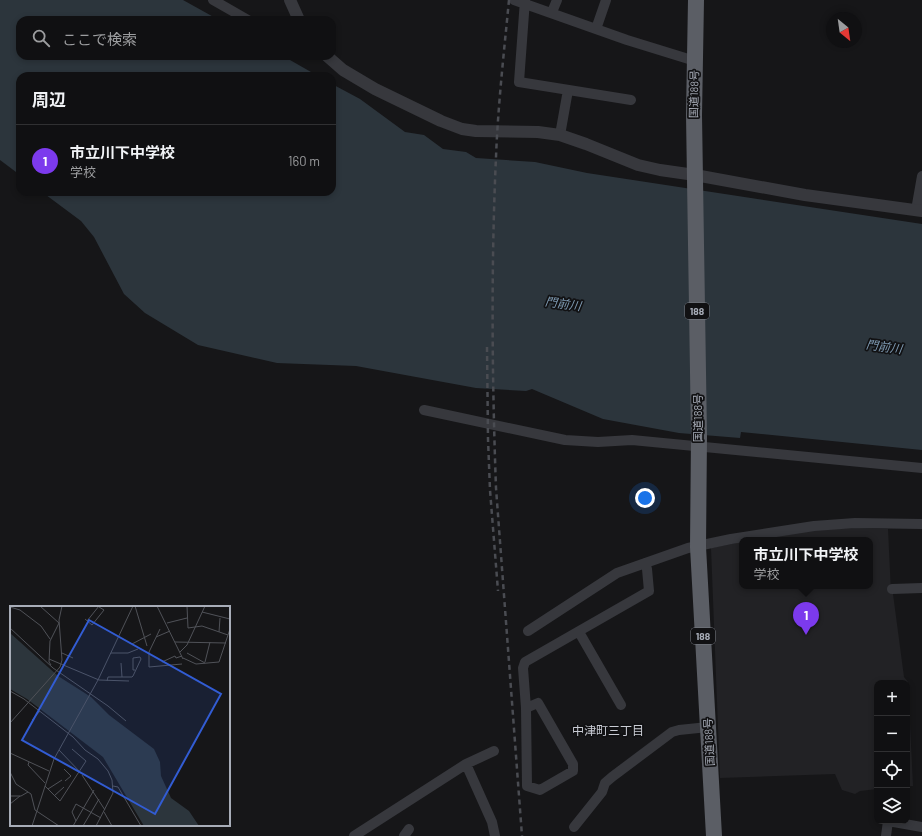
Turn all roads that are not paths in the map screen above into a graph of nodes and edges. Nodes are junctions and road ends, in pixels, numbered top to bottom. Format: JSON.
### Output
{"nodes":[{"id":1,"x":213,"y":0,"type":"edge"},
{"id":2,"x":290,"y":0,"type":"edge"},
{"id":3,"x":514,"y":0,"type":"edge"},
{"id":4,"x":557,"y":0,"type":"edge"},
{"id":5,"x":606,"y":0,"type":"edge"},
{"id":6,"x":696,"y":0,"type":"edge"},
{"id":7,"x":525,"y":2,"type":"edge"},
{"id":8,"x":552,"y":12,"type":"junction"},
{"id":9,"x":241,"y":16,"type":"edge"},
{"id":10,"x":297,"y":16,"type":"edge"},
{"id":11,"x":596,"y":29,"type":"junction"},
{"id":12,"x":332,"y":60,"type":"edge"},
{"id":13,"x":695,"y":61,"type":"junction"},
{"id":14,"x":568,"y":90,"type":"junction"},
{"id":15,"x":631,"y":100,"type":"dead end"},
{"id":16,"x":560,"y":135,"type":"junction"},
{"id":17,"x":922,"y":176,"type":"edge"},
{"id":18,"x":695,"y":180,"type":"junction"},
{"id":19,"x":919,"y":211,"type":"edge"},
{"id":20,"x":424,"y":410,"type":"dead end"},
{"id":21,"x":698,"y":442,"type":"junction"},
{"id":22,"x":922,"y":468,"type":"edge"},
{"id":23,"x":922,"y":524,"type":"edge"},
{"id":24,"x":744,"y":537,"type":"edge"},
{"id":25,"x":739,"y":538,"type":"edge"},
{"id":26,"x":698,"y":547,"type":"junction"},
{"id":27,"x":645,"y":563,"type":"junction"},
{"id":28,"x":922,"y":588,"type":"edge"},
{"id":29,"x":892,"y":589,"type":"dead end"},
{"id":30,"x":528,"y":631,"type":"dead end"},
{"id":31,"x":579,"y":632,"type":"junction"},
{"id":32,"x":621,"y":705,"type":"dead end"},
{"id":33,"x":526,"y":708,"type":"junction"},
{"id":34,"x":708,"y":726,"type":"junction"},
{"id":35,"x":494,"y":751,"type":"dead end"},
{"id":36,"x":466,"y":764,"type":"junction"},
{"id":37,"x":574,"y":827,"type":"dead end"},
{"id":38,"x":922,"y":827,"type":"edge"},
{"id":39,"x":354,"y":836,"type":"edge"},
{"id":40,"x":495,"y":836,"type":"edge"},
{"id":41,"x":714,"y":836,"type":"edge"},
{"id":42,"x":886,"y":836,"type":"edge"}],
"edges":[{"from":1,"to":9,"type":"street"},
{"from":2,"to":10,"type":"street"},
{"from":3,"to":7,"type":"street"},
{"from":4,"to":8,"type":"street"},
{"from":5,"to":11,"type":"street"},
{"from":6,"to":13,"type":"highway","name":"国道188号","number":"188"},
{"from":7,"to":8,"type":"street"},
{"from":7,"to":14,"type":"street"},
{"from":8,"to":11,"type":"street"},
{"from":11,"to":13,"type":"street"},
{"from":12,"to":16,"type":"street"},
{"from":13,"to":18,"type":"highway","name":"国道188号","number":"188"},
{"from":14,"to":15,"type":"street"},
{"from":14,"to":16,"type":"street"},
{"from":16,"to":18,"type":"street"},
{"from":17,"to":19,"type":"street"},
{"from":18,"to":19,"type":"street"},
{"from":18,"to":21,"type":"highway","name":"国道188号","number":"188"},
{"from":20,"to":21,"type":"street"},
{"from":21,"to":22,"type":"street"},
{"from":21,"to":26,"type":"highway","name":"国道188号","number":"188"},
{"from":23,"to":24,"type":"street"},
{"from":25,"to":26,"type":"street"},
{"from":26,"to":27,"type":"street"},
{"from":26,"to":34,"type":"highway","name":"国道188号","number":"188"},
{"from":27,"to":30,"type":"street"},
{"from":27,"to":31,"type":"street"},
{"from":28,"to":29,"type":"street"},
{"from":31,"to":32,"type":"street"},
{"from":31,"to":33,"type":"street"},
{"from":33,"to":33,"type":"street"},
{"from":34,"to":37,"type":"street"},
{"from":34,"to":41,"type":"highway","name":"国道188号","number":"188"},
{"from":35,"to":36,"type":"street"},
{"from":36,"to":39,"type":"street"},
{"from":36,"to":40,"type":"street"},
{"from":38,"to":42,"type":"street"}]}
